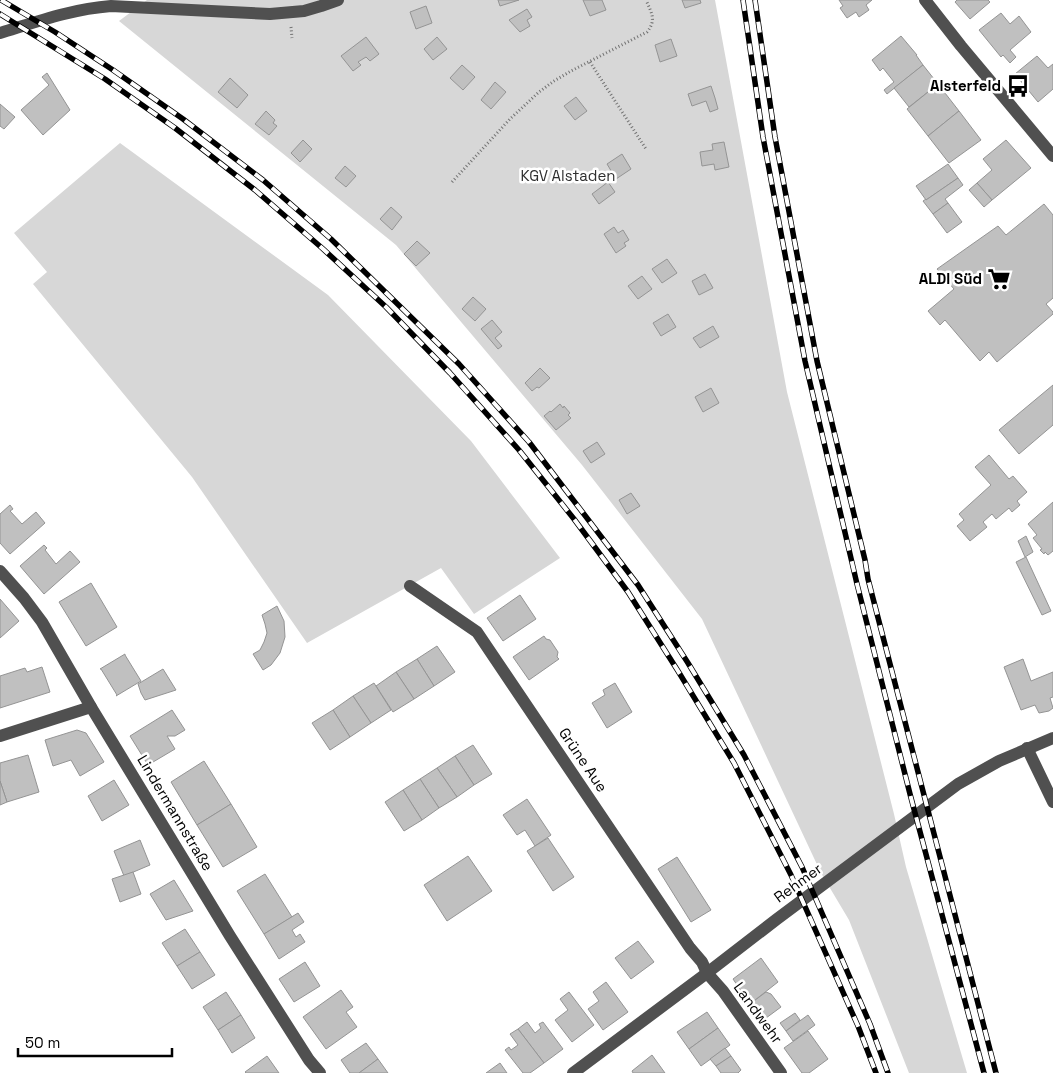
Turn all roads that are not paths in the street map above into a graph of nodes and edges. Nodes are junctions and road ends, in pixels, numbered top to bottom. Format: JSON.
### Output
{"nodes":[{"id":1,"x":338,"y":0,"type":"edge"},
{"id":2,"x":925,"y":0,"type":"edge"},
{"id":3,"x":0,"y":34,"type":"edge"},
{"id":4,"x":1053,"y":156,"type":"edge"},
{"id":5,"x":0,"y":571,"type":"edge"},
{"id":6,"x":410,"y":586,"type":"dead end"},
{"id":7,"x":92,"y":707,"type":"junction"},
{"id":8,"x":0,"y":736,"type":"edge"},
{"id":9,"x":1053,"y":738,"type":"edge"},
{"id":10,"x":1027,"y":748,"type":"junction"},
{"id":11,"x":1053,"y":802,"type":"edge"},
{"id":12,"x":708,"y":973,"type":"junction"},
{"id":13,"x":320,"y":1073,"type":"edge"},
{"id":14,"x":573,"y":1073,"type":"edge"},
{"id":15,"x":781,"y":1073,"type":"edge"}],
"edges":[{"from":1,"to":3,"type":"street"},
{"from":2,"to":4,"type":"street"},
{"from":5,"to":7,"type":"street","name":"Lindermannstraße"},
{"from":6,"to":12,"type":"street","name":"Grüne Aue"},
{"from":7,"to":8,"type":"street"},
{"from":7,"to":13,"type":"street","name":"Lindermannstraße"},
{"from":9,"to":10,"type":"street","name":"Rehmer"},
{"from":10,"to":11,"type":"street"},
{"from":10,"to":12,"type":"street","name":"Rehmer"},
{"from":12,"to":14,"type":"street","name":"Rehmer"},
{"from":12,"to":15,"type":"street","name":"Landwehr"}]}
